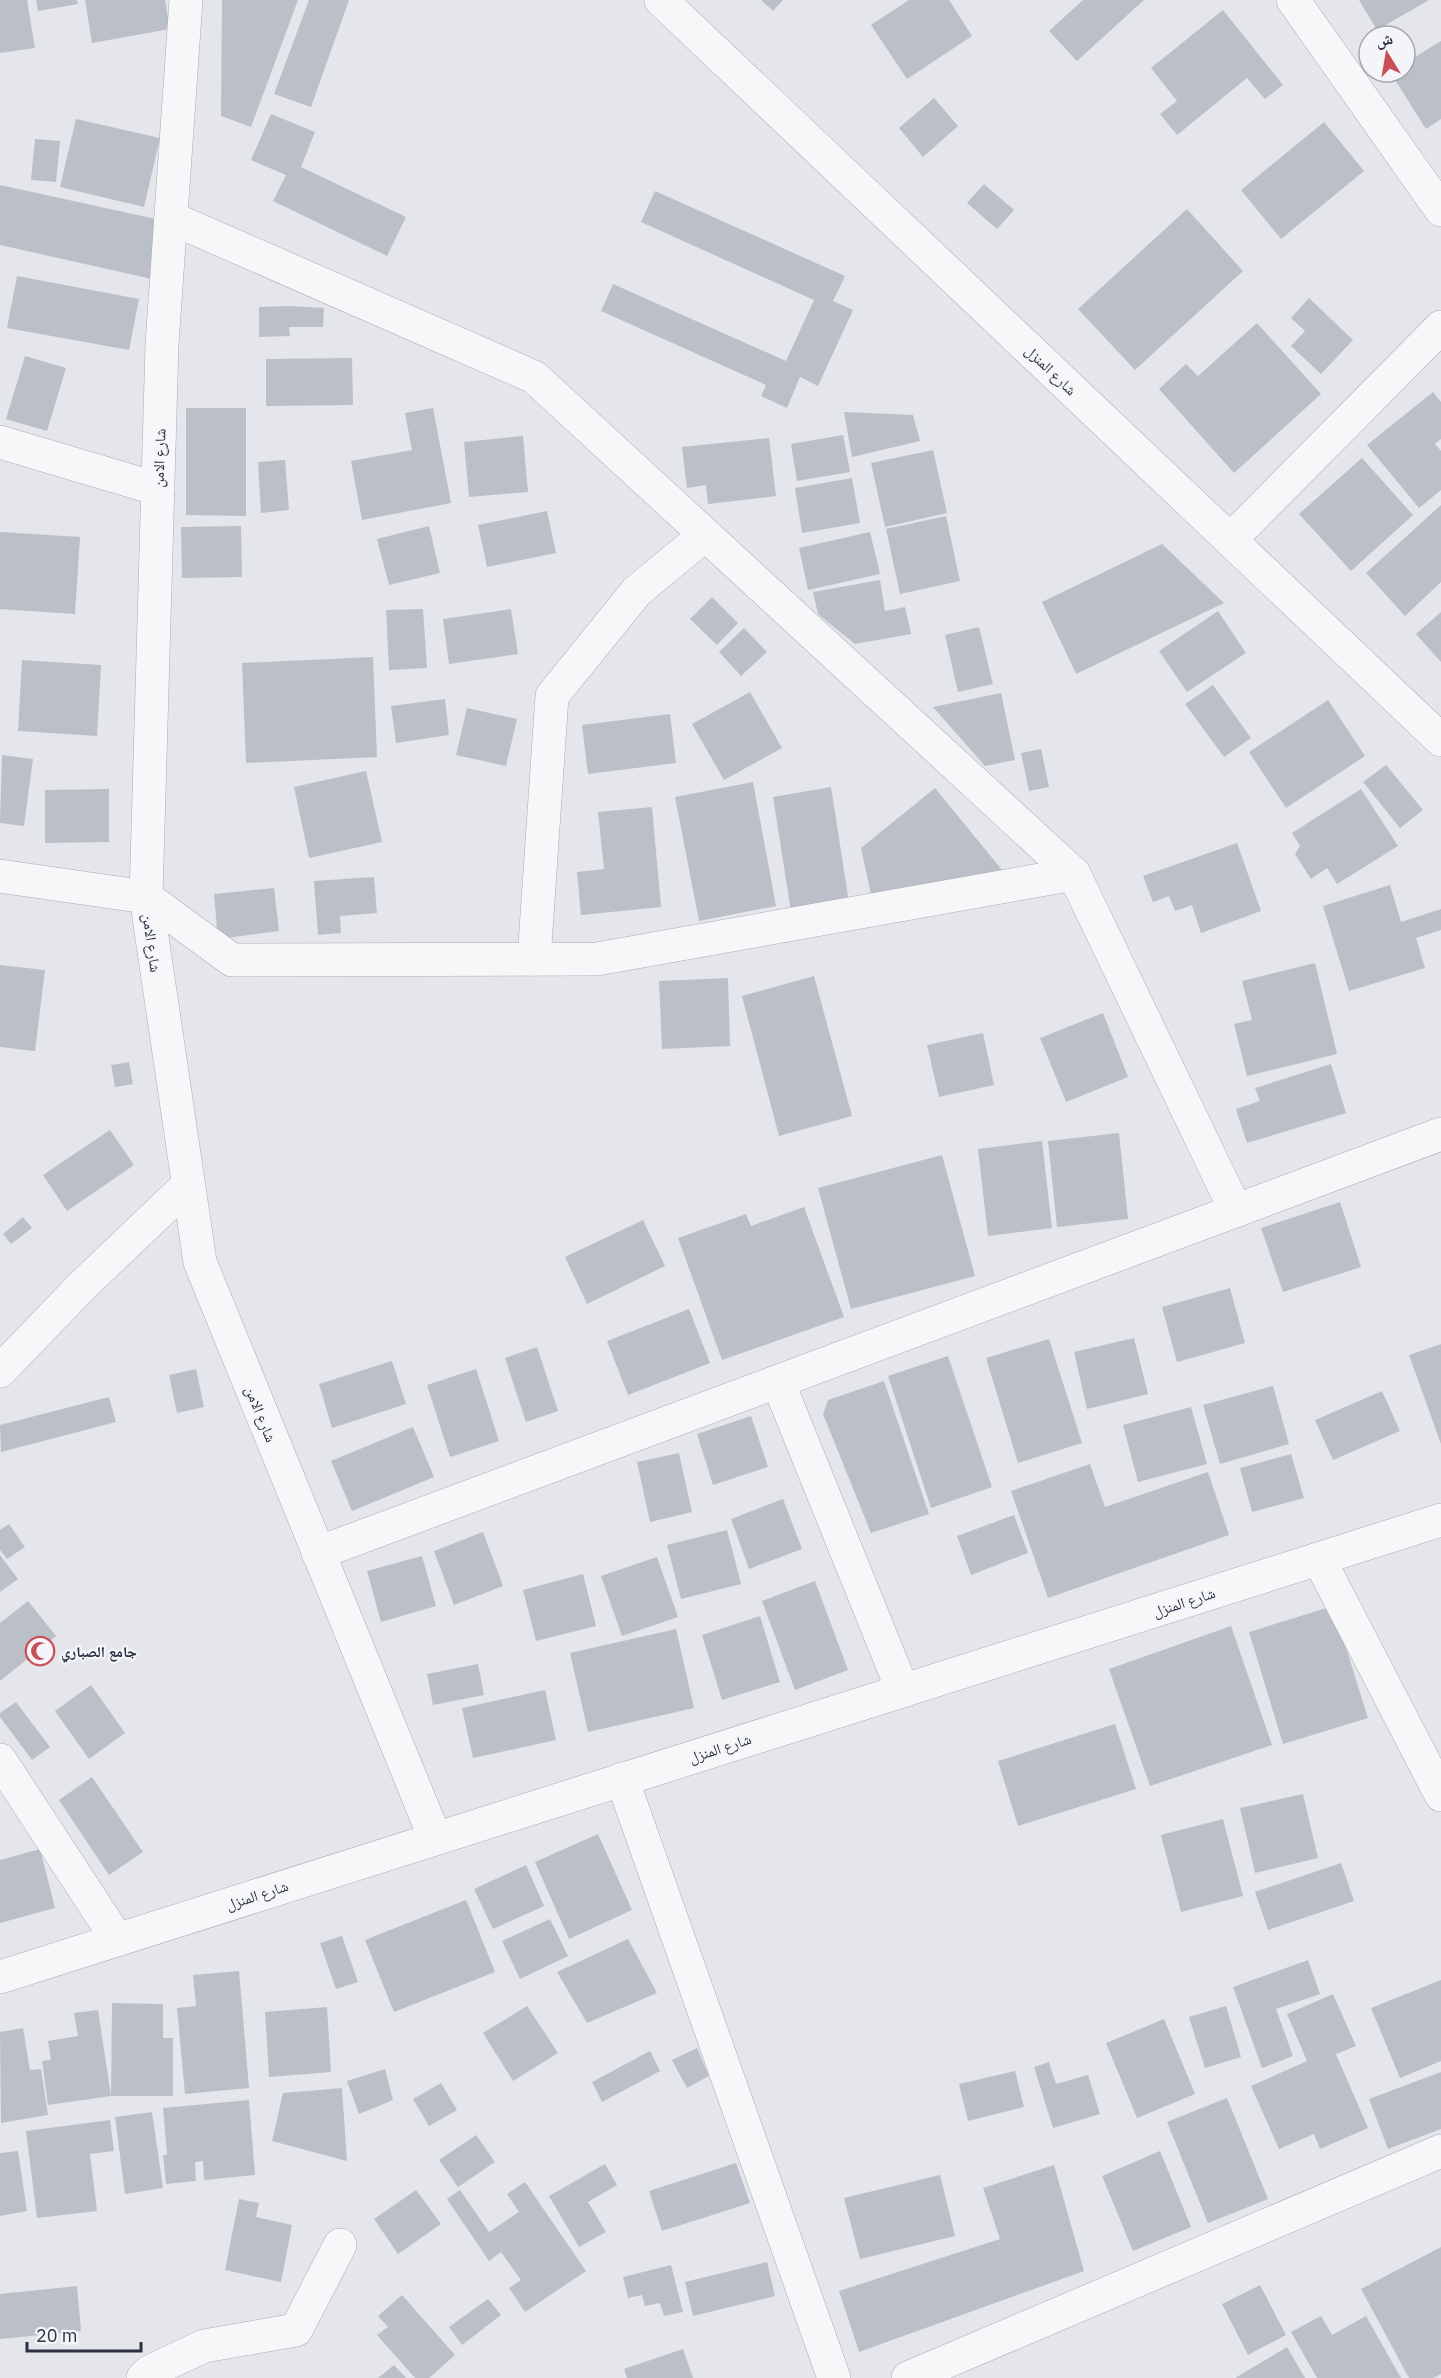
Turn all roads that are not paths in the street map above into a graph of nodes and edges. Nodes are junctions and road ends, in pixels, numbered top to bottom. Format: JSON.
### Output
{"nodes":[{"id":1,"x":186,"y":0,"type":"edge"},
{"id":2,"x":661,"y":0,"type":"edge"},
{"id":3,"x":1293,"y":0,"type":"edge"},
{"id":4,"x":1441,"y":210,"type":"edge"},
{"id":5,"x":171,"y":218,"type":"junction"},
{"id":6,"x":1441,"y":327,"type":"edge"},
{"id":7,"x":0,"y":442,"type":"edge"},
{"id":8,"x":158,"y":489,"type":"junction"},
{"id":9,"x":705,"y":535,"type":"junction"},
{"id":10,"x":1230,"y":540,"type":"junction"},
{"id":11,"x":1441,"y":740,"type":"edge"},
{"id":12,"x":1074,"y":874,"type":"junction"},
{"id":13,"x":0,"y":876,"type":"edge"},
{"id":14,"x":146,"y":897,"type":"junction"},
{"id":15,"x":534,"y":959,"type":"junction"},
{"id":16,"x":1441,"y":1134,"type":"edge"},
{"id":17,"x":188,"y":1185,"type":"junction"},
{"id":18,"x":1236,"y":1211,"type":"junction"},
{"id":19,"x":0,"y":1371,"type":"edge"},
{"id":20,"x":778,"y":1382,"type":"junction"},
{"id":21,"x":1441,"y":1520,"type":"edge"},
{"id":22,"x":318,"y":1553,"type":"junction"},
{"id":23,"x":1319,"y":1559,"type":"junction"},
{"id":24,"x":903,"y":1691,"type":"junction"},
{"id":25,"x":0,"y":1760,"type":"edge"},
{"id":26,"x":622,"y":1779,"type":"junction"},
{"id":27,"x":1441,"y":1795,"type":"edge"},
{"id":28,"x":435,"y":1838,"type":"junction"},
{"id":29,"x":117,"y":1940,"type":"junction"},
{"id":30,"x":0,"y":1977,"type":"edge"},
{"id":31,"x":1441,"y":2151,"type":"edge"},
{"id":32,"x":340,"y":2245,"type":"dead end"},
{"id":33,"x":143,"y":2378,"type":"edge"},
{"id":34,"x":834,"y":2378,"type":"edge"},
{"id":35,"x":908,"y":2378,"type":"edge"}],
"edges":[{"from":1,"to":5,"type":"street","name":"شارع الامن"},
{"from":2,"to":10,"type":"street","name":"شارع المنزل"},
{"from":3,"to":4,"type":"street"},
{"from":5,"to":8,"type":"street","name":"شارع الامن"},
{"from":5,"to":9,"type":"street"},
{"from":6,"to":10,"type":"street"},
{"from":7,"to":8,"type":"street"},
{"from":8,"to":14,"type":"street","name":"شارع الامن"},
{"from":9,"to":12,"type":"street"},
{"from":9,"to":15,"type":"street"},
{"from":10,"to":11,"type":"street","name":"شارع المنزل"},
{"from":12,"to":15,"type":"street"},
{"from":12,"to":18,"type":"street"},
{"from":13,"to":14,"type":"street"},
{"from":14,"to":15,"type":"street"},
{"from":14,"to":17,"type":"street","name":"شارع الامن"},
{"from":16,"to":18,"type":"street"},
{"from":17,"to":19,"type":"street"},
{"from":17,"to":22,"type":"street","name":"شارع الامن"},
{"from":18,"to":20,"type":"street"},
{"from":20,"to":22,"type":"street"},
{"from":20,"to":24,"type":"street"},
{"from":21,"to":23,"type":"street","name":"شارع المنزل"},
{"from":22,"to":28,"type":"street","name":"شارع الامن"},
{"from":23,"to":24,"type":"street","name":"شارع المنزل"},
{"from":23,"to":27,"type":"street"},
{"from":24,"to":26,"type":"street","name":"شارع المنزل"},
{"from":25,"to":29,"type":"street"},
{"from":26,"to":28,"type":"street","name":"شارع المنزل"},
{"from":26,"to":34,"type":"street"},
{"from":28,"to":29,"type":"street","name":"شارع المنزل"},
{"from":29,"to":30,"type":"street","name":"شارع المنزل"},
{"from":31,"to":35,"type":"street"},
{"from":32,"to":33,"type":"street"}]}
